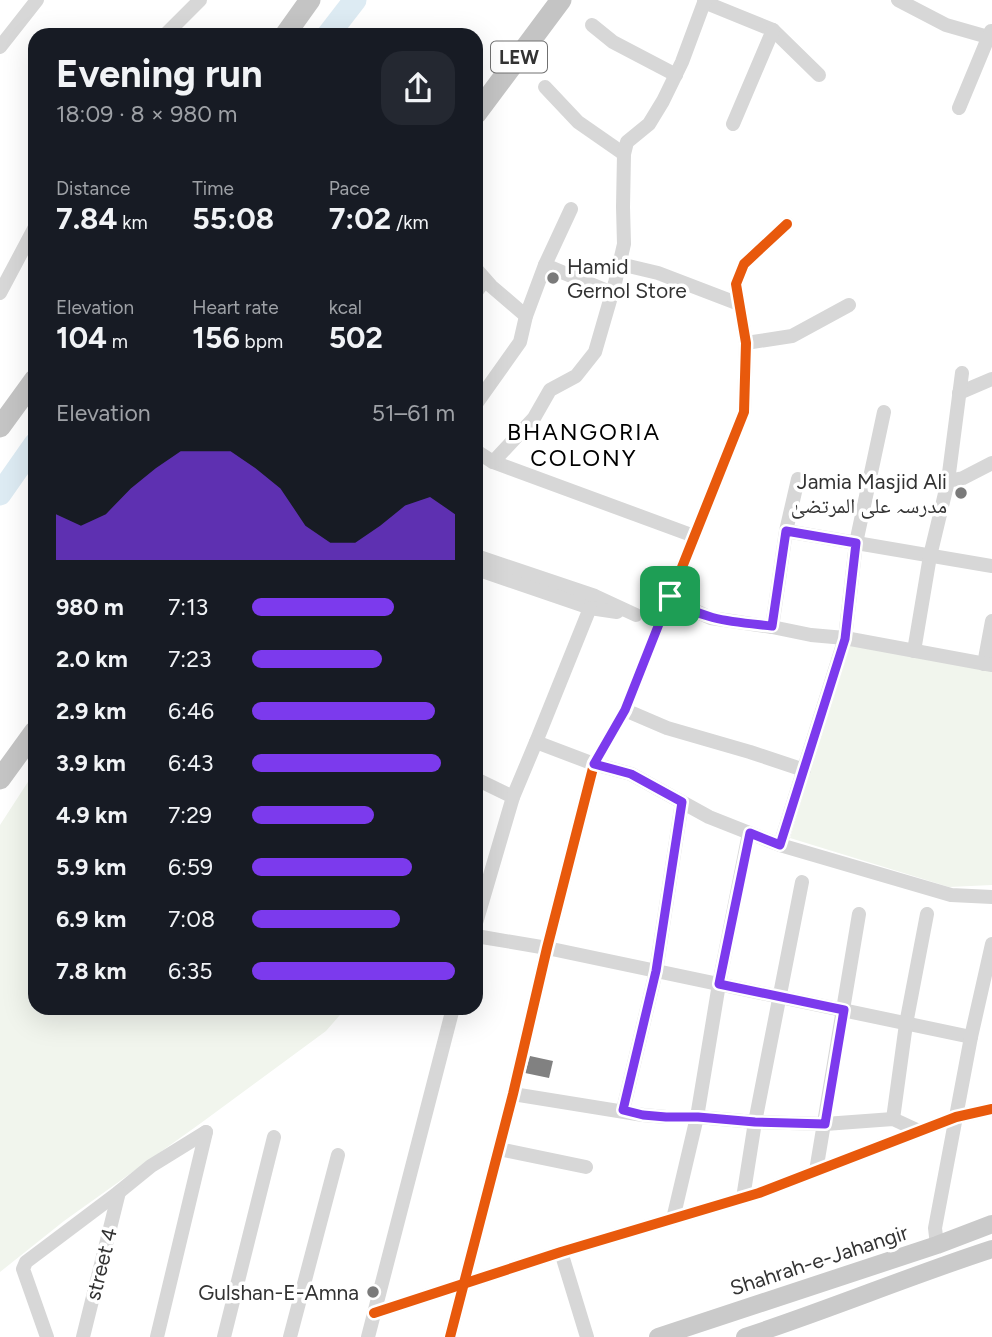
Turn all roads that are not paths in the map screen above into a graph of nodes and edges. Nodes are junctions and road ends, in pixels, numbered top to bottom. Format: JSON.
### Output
{"nodes":[{"id":1,"x":37,"y":0,"type":"edge"},
{"id":2,"x":200,"y":0,"type":"edge"},
{"id":3,"x":310,"y":0,"type":"edge"},
{"id":4,"x":561,"y":0,"type":"edge"},
{"id":5,"x":898,"y":0,"type":"edge"},
{"id":6,"x":704,"y":1,"type":"edge"},
{"id":7,"x":592,"y":25,"type":"dead end"},
{"id":8,"x":172,"y":28,"type":"edge"},
{"id":9,"x":290,"y":28,"type":"edge"},
{"id":10,"x":773,"y":30,"type":"junction"},
{"id":11,"x":990,"y":33,"type":"edge"},
{"id":12,"x":0,"y":47,"type":"edge"},
{"id":13,"x":676,"y":75,"type":"junction"},
{"id":14,"x":819,"y":75,"type":"dead end"},
{"id":15,"x":545,"y":87,"type":"dead end"},
{"id":16,"x":483,"y":105,"type":"edge"},
{"id":17,"x":959,"y":108,"type":"dead end"},
{"id":18,"x":733,"y":124,"type":"dead end"},
{"id":19,"x":624,"y":154,"type":"junction"},
{"id":20,"x":571,"y":209,"type":"dead end"},
{"id":21,"x":787,"y":224,"type":"dead end"},
{"id":22,"x":28,"y":240,"type":"edge"},
{"id":23,"x":620,"y":264,"type":"junction"},
{"id":24,"x":545,"y":265,"type":"junction"},
{"id":25,"x":483,"y":282,"type":"edge"},
{"id":26,"x":0,"y":293,"type":"edge"},
{"id":27,"x":612,"y":293,"type":"junction"},
{"id":28,"x":739,"y":304,"type":"junction"},
{"id":29,"x":849,"y":305,"type":"dead end"},
{"id":30,"x":526,"y":316,"type":"junction"},
{"id":31,"x":747,"y":343,"type":"junction"},
{"id":32,"x":962,"y":373,"type":"dead end"},
{"id":33,"x":992,"y":379,"type":"edge"},
{"id":34,"x":28,"y":388,"type":"edge"},
{"id":35,"x":959,"y":393,"type":"junction"},
{"id":36,"x":483,"y":394,"type":"edge"},
{"id":37,"x":884,"y":412,"type":"dead end"},
{"id":38,"x":0,"y":426,"type":"edge"},
{"id":39,"x":483,"y":456,"type":"edge"},
{"id":40,"x":493,"y":462,"type":"junction"},
{"id":41,"x":992,"y":463,"type":"edge"},
{"id":42,"x":798,"y":479,"type":"dead end"},
{"id":43,"x":948,"y":481,"type":"junction"},
{"id":44,"x":786,"y":531,"type":"junction"},
{"id":45,"x":694,"y":536,"type":"junction"},
{"id":46,"x":856,"y":543,"type":"junction"},
{"id":47,"x":930,"y":556,"type":"junction"},
{"id":48,"x":483,"y":558,"type":"edge"},
{"id":49,"x":992,"y":566,"type":"edge"},
{"id":50,"x":483,"y":571,"type":"edge"},
{"id":51,"x":670,"y":596,"type":"junction"},
{"id":52,"x":590,"y":608,"type":"junction"},
{"id":53,"x":992,"y":621,"type":"edge"},
{"id":54,"x":772,"y":626,"type":"junction"},
{"id":55,"x":845,"y":639,"type":"junction"},
{"id":56,"x":914,"y":651,"type":"junction"},
{"id":57,"x":988,"y":664,"type":"edge"},
{"id":58,"x":625,"y":710,"type":"junction"},
{"id":59,"x":28,"y":740,"type":"edge"},
{"id":60,"x":536,"y":742,"type":"junction"},
{"id":61,"x":594,"y":764,"type":"junction"},
{"id":62,"x":804,"y":770,"type":"junction"},
{"id":63,"x":0,"y":779,"type":"edge"},
{"id":64,"x":483,"y":782,"type":"edge"},
{"id":65,"x":513,"y":797,"type":"junction"},
{"id":66,"x":682,"y":802,"type":"junction"},
{"id":67,"x":750,"y":833,"type":"junction"},
{"id":68,"x":780,"y":845,"type":"junction"},
{"id":69,"x":802,"y":883,"type":"dead end"},
{"id":70,"x":992,"y":897,"type":"edge"},
{"id":71,"x":483,"y":899,"type":"edge"},
{"id":72,"x":859,"y":914,"type":"dead end"},
{"id":73,"x":927,"y":914,"type":"dead end"},
{"id":74,"x":483,"y":937,"type":"edge"},
{"id":75,"x":992,"y":944,"type":"edge"},
{"id":76,"x":547,"y":948,"type":"junction"},
{"id":77,"x":656,"y":971,"type":"junction"},
{"id":78,"x":719,"y":984,"type":"junction"},
{"id":79,"x":780,"y":997,"type":"junction"},
{"id":80,"x":844,"y":1010,"type":"junction"},
{"id":81,"x":451,"y":1015,"type":"edge"},
{"id":82,"x":906,"y":1024,"type":"junction"},
{"id":83,"x":971,"y":1037,"type":"junction"},
{"id":84,"x":513,"y":1094,"type":"junction"},
{"id":85,"x":992,"y":1109,"type":"edge"},
{"id":86,"x":623,"y":1110,"type":"junction"},
{"id":87,"x":698,"y":1117,"type":"junction"},
{"id":88,"x":956,"y":1117,"type":"junction"},
{"id":89,"x":892,"y":1119,"type":"junction"},
{"id":90,"x":755,"y":1122,"type":"junction"},
{"id":91,"x":825,"y":1124,"type":"junction"},
{"id":92,"x":919,"y":1131,"type":"junction"},
{"id":93,"x":274,"y":1137,"type":"dead end"},
{"id":94,"x":499,"y":1149,"type":"junction"},
{"id":95,"x":338,"y":1155,"type":"dead end"},
{"id":96,"x":586,"y":1167,"type":"dead end"},
{"id":97,"x":816,"y":1171,"type":"junction"},
{"id":98,"x":120,"y":1192,"type":"junction"},
{"id":99,"x":743,"y":1198,"type":"junction"},
{"id":100,"x":673,"y":1219,"type":"junction"},
{"id":101,"x":992,"y":1224,"type":"edge"},
{"id":102,"x":936,"y":1245,"type":"junction"},
{"id":103,"x":992,"y":1249,"type":"edge"},
{"id":104,"x":561,"y":1252,"type":"junction"},
{"id":105,"x":463,"y":1284,"type":"junction"},
{"id":106,"x":374,"y":1313,"type":"junction"},
{"id":107,"x":47,"y":1337,"type":"edge"},
{"id":108,"x":83,"y":1337,"type":"edge"},
{"id":109,"x":157,"y":1337,"type":"edge"},
{"id":110,"x":224,"y":1337,"type":"edge"},
{"id":111,"x":290,"y":1337,"type":"edge"},
{"id":112,"x":368,"y":1337,"type":"edge"},
{"id":113,"x":450,"y":1337,"type":"edge"},
{"id":114,"x":587,"y":1337,"type":"edge"},
{"id":115,"x":658,"y":1337,"type":"edge"},
{"id":116,"x":745,"y":1337,"type":"edge"}],
"edges":[{"from":1,"to":12,"type":"street"},
{"from":2,"to":8,"type":"street"},
{"from":3,"to":9,"type":"highway"},
{"from":4,"to":16,"type":"highway","number":"LEW"},
{"from":5,"to":11,"type":"street"},
{"from":6,"to":10,"type":"street"},
{"from":6,"to":13,"type":"street"},
{"from":7,"to":13,"type":"street"},
{"from":10,"to":14,"type":"street"},
{"from":10,"to":18,"type":"street"},
{"from":11,"to":17,"type":"street"},
{"from":13,"to":19,"type":"street"},
{"from":15,"to":19,"type":"street"},
{"from":19,"to":23,"type":"street"},
{"from":20,"to":24,"type":"street"},
{"from":21,"to":28,"type":"street"},
{"from":22,"to":26,"type":"street"},
{"from":23,"to":27,"type":"street"},
{"from":23,"to":28,"type":"street"},
{"from":24,"to":27,"type":"street"},
{"from":24,"to":30,"type":"street"},
{"from":25,"to":30,"type":"street"},
{"from":27,"to":40,"type":"street"},
{"from":28,"to":31,"type":"street"},
{"from":29,"to":31,"type":"street"},
{"from":30,"to":36,"type":"street"},
{"from":31,"to":45,"type":"street"},
{"from":32,"to":35,"type":"street"},
{"from":33,"to":35,"type":"street"},
{"from":34,"to":38,"type":"highway"},
{"from":35,"to":43,"type":"street"},
{"from":37,"to":46,"type":"street"},
{"from":39,"to":40,"type":"street"},
{"from":40,"to":45,"type":"street"},
{"from":41,"to":43,"type":"street"},
{"from":42,"to":44,"type":"street"},
{"from":43,"to":47,"type":"street"},
{"from":44,"to":46,"type":"street"},
{"from":44,"to":54,"type":"street"},
{"from":45,"to":51,"type":"street"},
{"from":46,"to":47,"type":"street"},
{"from":46,"to":55,"type":"street"},
{"from":47,"to":49,"type":"street"},
{"from":47,"to":56,"type":"street"},
{"from":48,"to":52,"type":"street"},
{"from":50,"to":52,"type":"street"},
{"from":51,"to":54,"type":"street"},
{"from":51,"to":58,"type":"street"},
{"from":52,"to":60,"type":"street"},
{"from":53,"to":57,"type":"street"},
{"from":54,"to":55,"type":"street"},
{"from":55,"to":56,"type":"street"},
{"from":55,"to":62,"type":"street"},
{"from":56,"to":57,"type":"street"},
{"from":58,"to":61,"type":"street"},
{"from":58,"to":62,"type":"street"},
{"from":59,"to":63,"type":"highway"},
{"from":60,"to":61,"type":"street"},
{"from":60,"to":65,"type":"street"},
{"from":61,"to":66,"type":"street"},
{"from":61,"to":76,"type":"street"},
{"from":62,"to":68,"type":"street"},
{"from":64,"to":65,"type":"street"},
{"from":65,"to":71,"type":"street"},
{"from":66,"to":67,"type":"street"},
{"from":66,"to":77,"type":"street"},
{"from":67,"to":68,"type":"street"},
{"from":67,"to":78,"type":"street"},
{"from":68,"to":70,"type":"street"},
{"from":69,"to":79,"type":"street"},
{"from":72,"to":80,"type":"street"},
{"from":73,"to":82,"type":"street"},
{"from":74,"to":76,"type":"street"},
{"from":75,"to":83,"type":"street"},
{"from":76,"to":77,"type":"street"},
{"from":76,"to":84,"type":"street"},
{"from":77,"to":78,"type":"street"},
{"from":77,"to":86,"type":"street"},
{"from":78,"to":79,"type":"street"},
{"from":78,"to":87,"type":"street"},
{"from":79,"to":80,"type":"street"},
{"from":79,"to":90,"type":"street"},
{"from":80,"to":82,"type":"street"},
{"from":80,"to":91,"type":"street"},
{"from":81,"to":106,"type":"street"},
{"from":82,"to":83,"type":"street"},
{"from":82,"to":89,"type":"street"},
{"from":83,"to":88,"type":"street"},
{"from":84,"to":86,"type":"street"},
{"from":84,"to":94,"type":"street"},
{"from":85,"to":88,"type":"street"},
{"from":86,"to":87,"type":"street"},
{"from":87,"to":90,"type":"street"},
{"from":87,"to":100,"type":"street"},
{"from":88,"to":92,"type":"street"},
{"from":88,"to":102,"type":"street"},
{"from":89,"to":91,"type":"street"},
{"from":89,"to":92,"type":"street"},
{"from":90,"to":91,"type":"street"},
{"from":90,"to":99,"type":"street"},
{"from":91,"to":97,"type":"street"},
{"from":92,"to":97,"type":"street"},
{"from":93,"to":110,"type":"street"},
{"from":94,"to":96,"type":"street"},
{"from":94,"to":105,"type":"street"},
{"from":95,"to":111,"type":"street"},
{"from":97,"to":99,"type":"street"},
{"from":98,"to":107,"type":"street"},
{"from":98,"to":108,"type":"street","name":"street 4"},
{"from":98,"to":109,"type":"street"},
{"from":99,"to":100,"type":"street"},
{"from":100,"to":104,"type":"street"},
{"from":101,"to":102,"type":"main road","name":"Shahrah-e-Jahangir"},
{"from":102,"to":115,"type":"main road","name":"Shahrah-e-Jahangir"},
{"from":103,"to":116,"type":"main road"},
{"from":104,"to":105,"type":"street"},
{"from":104,"to":114,"type":"street"},
{"from":105,"to":106,"type":"street"},
{"from":105,"to":113,"type":"street"},
{"from":106,"to":112,"type":"street"}]}
